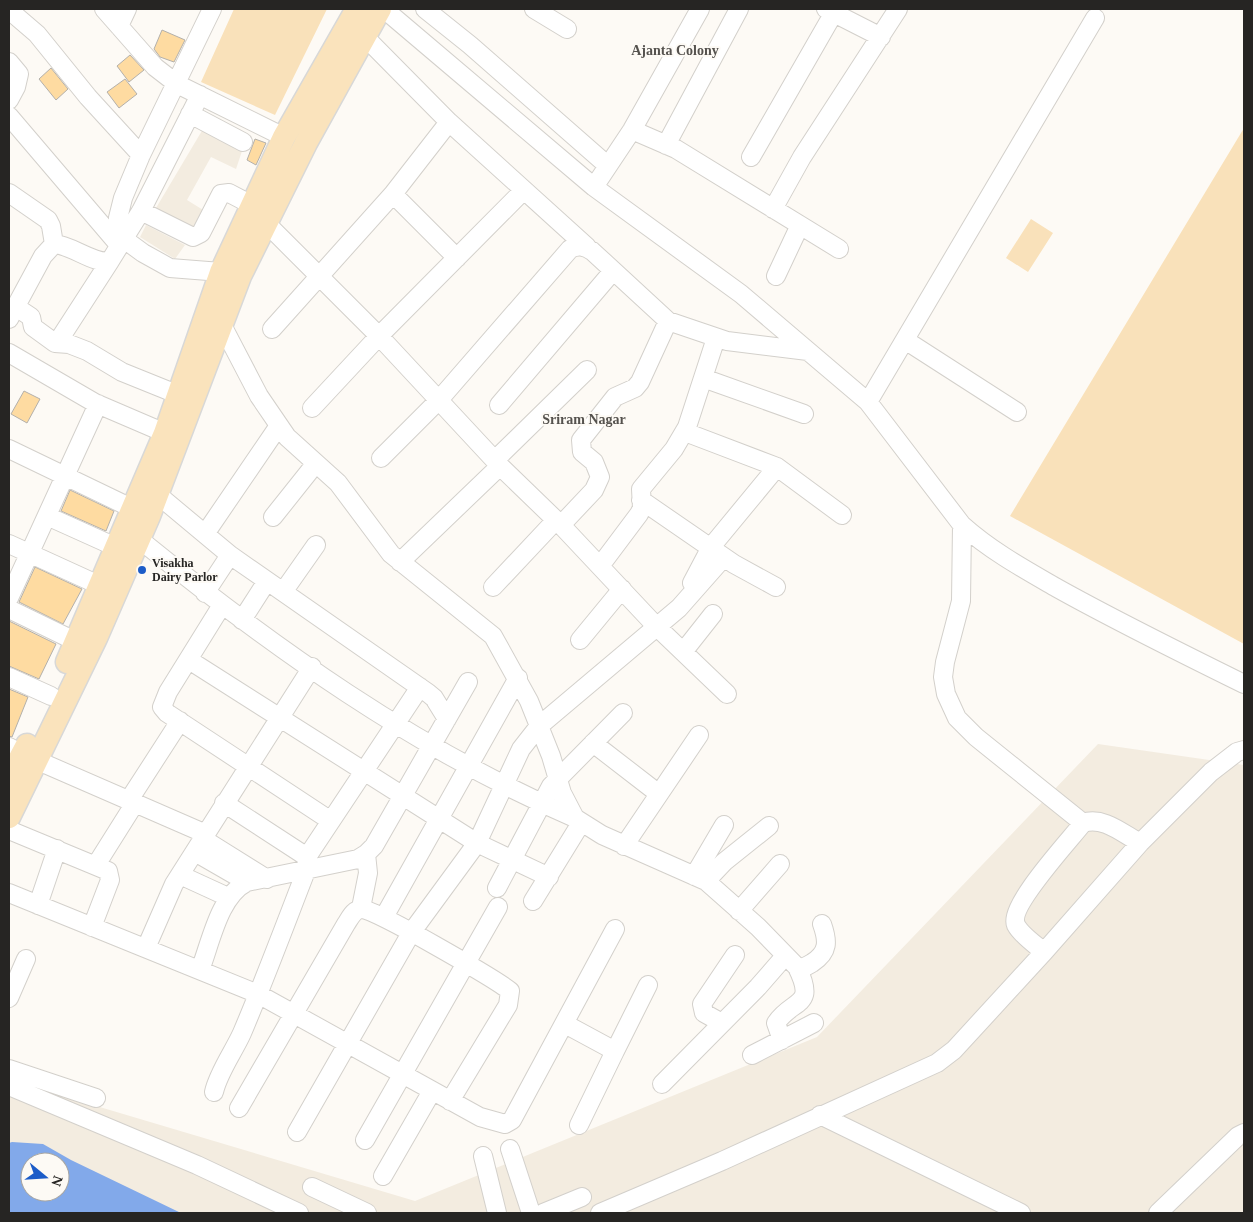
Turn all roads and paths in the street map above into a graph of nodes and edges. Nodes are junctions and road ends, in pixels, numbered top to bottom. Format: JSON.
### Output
{"nodes":[{"id":1,"x":104,"y":9,"type":"edge"},
{"id":2,"x":128,"y":9,"type":"edge"},
{"id":3,"x":212,"y":9,"type":"edge"},
{"id":4,"x":357,"y":9,"type":"edge"},
{"id":5,"x":380,"y":9,"type":"edge"},
{"id":6,"x":384,"y":9,"type":"edge"},
{"id":7,"x":425,"y":9,"type":"edge"},
{"id":8,"x":534,"y":9,"type":"edge"},
{"id":9,"x":700,"y":9,"type":"edge"},
{"id":10,"x":739,"y":9,"type":"edge"},
{"id":11,"x":898,"y":9,"type":"edge"},
{"id":12,"x":9,"y":10,"type":"edge"},
{"id":13,"x":832,"y":10,"type":"edge"},
{"id":14,"x":1095,"y":18,"type":"dead end"},
{"id":15,"x":119,"y":26,"type":"junction"},
{"id":16,"x":567,"y":29,"type":"dead end"},
{"id":17,"x":364,"y":37,"type":"junction"},
{"id":18,"x":881,"y":37,"type":"junction"},
{"id":19,"x":9,"y":62,"type":"edge"},
{"id":20,"x":177,"y":84,"type":"junction"},
{"id":21,"x":200,"y":95,"type":"junction"},
{"id":22,"x":9,"y":100,"type":"edge"},
{"id":23,"x":190,"y":114,"type":"junction"},
{"id":24,"x":9,"y":116,"type":"edge"},
{"id":25,"x":449,"y":122,"type":"junction"},
{"id":26,"x":632,"y":130,"type":"junction"},
{"id":27,"x":284,"y":137,"type":"junction"},
{"id":28,"x":243,"y":142,"type":"dead end"},
{"id":29,"x":666,"y":145,"type":"junction"},
{"id":30,"x":141,"y":155,"type":"junction"},
{"id":31,"x":751,"y":157,"type":"dead end"},
{"id":32,"x":607,"y":165,"type":"junction"},
{"id":33,"x":594,"y":187,"type":"junction"},
{"id":34,"x":523,"y":191,"type":"junction"},
{"id":35,"x":9,"y":193,"type":"edge"},
{"id":36,"x":393,"y":194,"type":"junction"},
{"id":37,"x":252,"y":205,"type":"junction"},
{"id":38,"x":773,"y":208,"type":"junction"},
{"id":39,"x":141,"y":211,"type":"junction"},
{"id":40,"x":266,"y":223,"type":"junction"},
{"id":41,"x":800,"y":225,"type":"junction"},
{"id":42,"x":53,"y":236,"type":"junction"},
{"id":43,"x":122,"y":242,"type":"junction"},
{"id":44,"x":587,"y":247,"type":"junction"},
{"id":45,"x":839,"y":249,"type":"dead end"},
{"id":46,"x":457,"y":258,"type":"junction"},
{"id":47,"x":110,"y":262,"type":"junction"},
{"id":48,"x":613,"y":271,"type":"junction"},
{"id":49,"x":221,"y":272,"type":"junction"},
{"id":50,"x":320,"y":276,"type":"junction"},
{"id":51,"x":776,"y":276,"type":"dead end"},
{"id":52,"x":12,"y":313,"type":"edge"},
{"id":53,"x":668,"y":321,"type":"junction"},
{"id":54,"x":272,"y":329,"type":"dead end"},
{"id":55,"x":213,"y":332,"type":"junction"},
{"id":56,"x":379,"y":336,"type":"junction"},
{"id":57,"x":716,"y":338,"type":"junction"},
{"id":58,"x":905,"y":340,"type":"junction"},
{"id":59,"x":57,"y":343,"type":"junction"},
{"id":60,"x":808,"y":351,"type":"junction"},
{"id":61,"x":9,"y":353,"type":"edge"},
{"id":62,"x":588,"y":370,"type":"dead end"},
{"id":63,"x":703,"y":378,"type":"junction"},
{"id":64,"x":179,"y":395,"type":"junction"},
{"id":65,"x":438,"y":401,"type":"junction"},
{"id":66,"x":868,"y":402,"type":"junction"},
{"id":67,"x":98,"y":404,"type":"junction"},
{"id":68,"x":499,"y":405,"type":"dead end"},
{"id":69,"x":312,"y":408,"type":"dead end"},
{"id":70,"x":1017,"y":412,"type":"dead end"},
{"id":71,"x":804,"y":414,"type":"dead end"},
{"id":72,"x":278,"y":427,"type":"junction"},
{"id":73,"x":684,"y":432,"type":"junction"},
{"id":74,"x":164,"y":433,"type":"junction"},
{"id":75,"x":11,"y":455,"type":"edge"},
{"id":76,"x":381,"y":458,"type":"dead end"},
{"id":77,"x":316,"y":463,"type":"junction"},
{"id":78,"x":498,"y":463,"type":"junction"},
{"id":79,"x":777,"y":467,"type":"junction"},
{"id":80,"x":66,"y":476,"type":"junction"},
{"id":81,"x":158,"y":495,"type":"junction"},
{"id":82,"x":641,"y":500,"type":"junction"},
{"id":83,"x":142,"y":513,"type":"junction"},
{"id":84,"x":842,"y":515,"type":"dead end"},
{"id":85,"x":47,"y":516,"type":"junction"},
{"id":86,"x":274,"y":517,"type":"dead end"},
{"id":87,"x":558,"y":522,"type":"junction"},
{"id":88,"x":962,"y":525,"type":"junction"},
{"id":89,"x":205,"y":534,"type":"junction"},
{"id":90,"x":139,"y":539,"type":"junction"},
{"id":91,"x":9,"y":544,"type":"edge"},
{"id":92,"x":316,"y":545,"type":"dead end"},
{"id":93,"x":118,"y":548,"type":"junction"},
{"id":94,"x":718,"y":552,"type":"junction"},
{"id":95,"x":29,"y":554,"type":"junction"},
{"id":96,"x":230,"y":555,"type":"junction"},
{"id":97,"x":405,"y":557,"type":"junction"},
{"id":98,"x":600,"y":566,"type":"junction"},
{"id":99,"x":267,"y":582,"type":"junction"},
{"id":100,"x":101,"y":586,"type":"junction"},
{"id":101,"x":493,"y":586,"type":"dead end"},
{"id":102,"x":776,"y":587,"type":"dead end"},
{"id":103,"x":622,"y":589,"type":"junction"},
{"id":104,"x":283,"y":592,"type":"junction"},
{"id":105,"x":205,"y":593,"type":"junction"},
{"id":106,"x":9,"y":598,"type":"edge"},
{"id":107,"x":222,"y":606,"type":"junction"},
{"id":108,"x":9,"y":609,"type":"edge"},
{"id":109,"x":713,"y":614,"type":"dead end"},
{"id":110,"x":242,"y":620,"type":"junction"},
{"id":111,"x":656,"y":626,"type":"junction"},
{"id":112,"x":580,"y":640,"type":"dead end"},
{"id":113,"x":77,"y":642,"type":"junction"},
{"id":114,"x":683,"y":652,"type":"junction"},
{"id":115,"x":190,"y":660,"type":"junction"},
{"id":116,"x":312,"y":667,"type":"junction"},
{"id":117,"x":9,"y":677,"type":"edge"},
{"id":118,"x":518,"y":678,"type":"junction"},
{"id":119,"x":468,"y":682,"type":"dead end"},
{"id":120,"x":1244,"y":684,"type":"edge"},
{"id":121,"x":420,"y":687,"type":"junction"},
{"id":122,"x":727,"y":694,"type":"dead end"},
{"id":123,"x":51,"y":696,"type":"junction"},
{"id":124,"x":623,"y":713,"type":"dead end"},
{"id":125,"x":278,"y":718,"type":"junction"},
{"id":126,"x":447,"y":719,"type":"junction"},
{"id":127,"x":180,"y":722,"type":"junction"},
{"id":128,"x":396,"y":724,"type":"junction"},
{"id":129,"x":539,"y":726,"type":"junction"},
{"id":130,"x":699,"y":735,"type":"dead end"},
{"id":131,"x":593,"y":743,"type":"junction"},
{"id":132,"x":431,"y":747,"type":"junction"},
{"id":133,"x":1244,"y":750,"type":"edge"},
{"id":134,"x":22,"y":754,"type":"edge"},
{"id":135,"x":248,"y":766,"type":"junction"},
{"id":136,"x":468,"y":766,"type":"junction"},
{"id":137,"x":363,"y":772,"type":"junction"},
{"id":138,"x":558,"y":777,"type":"junction"},
{"id":139,"x":9,"y":780,"type":"edge"},
{"id":140,"x":503,"y":785,"type":"junction"},
{"id":141,"x":659,"y":794,"type":"junction"},
{"id":142,"x":402,"y":797,"type":"junction"},
{"id":143,"x":132,"y":802,"type":"junction"},
{"id":144,"x":224,"y":803,"type":"junction"},
{"id":145,"x":542,"y":804,"type":"junction"},
{"id":146,"x":9,"y":817,"type":"edge"},
{"id":147,"x":438,"y":819,"type":"junction"},
{"id":148,"x":331,"y":821,"type":"junction"},
{"id":149,"x":578,"y":821,"type":"junction"},
{"id":150,"x":1083,"y":823,"type":"junction"},
{"id":151,"x":724,"y":825,"type":"dead end"},
{"id":152,"x":769,"y":826,"type":"dead end"},
{"id":153,"x":9,"y":830,"type":"edge"},
{"id":154,"x":201,"y":842,"type":"junction"},
{"id":155,"x":477,"y":843,"type":"junction"},
{"id":156,"x":1140,"y":843,"type":"junction"},
{"id":157,"x":624,"y":846,"type":"junction"},
{"id":158,"x":57,"y":849,"type":"junction"},
{"id":159,"x":366,"y":854,"type":"junction"},
{"id":160,"x":512,"y":860,"type":"junction"},
{"id":161,"x":96,"y":864,"type":"junction"},
{"id":162,"x":306,"y":864,"type":"junction"},
{"id":163,"x":780,"y":864,"type":"dead end"},
{"id":164,"x":180,"y":875,"type":"junction"},
{"id":165,"x":549,"y":877,"type":"junction"},
{"id":166,"x":268,"y":879,"type":"junction"},
{"id":167,"x":700,"y":879,"type":"junction"},
{"id":168,"x":247,"y":882,"type":"junction"},
{"id":169,"x":497,"y":888,"type":"dead end"},
{"id":170,"x":9,"y":893,"type":"edge"},
{"id":171,"x":228,"y":897,"type":"junction"},
{"id":172,"x":533,"y":901,"type":"dead end"},
{"id":173,"x":38,"y":904,"type":"junction"},
{"id":174,"x":498,"y":907,"type":"dead end"},
{"id":175,"x":361,"y":908,"type":"junction"},
{"id":176,"x":739,"y":911,"type":"junction"},
{"id":177,"x":384,"y":917,"type":"junction"},
{"id":178,"x":822,"y":924,"type":"dead end"},
{"id":179,"x":92,"y":926,"type":"junction"},
{"id":180,"x":615,"y":929,"type":"dead end"},
{"id":181,"x":411,"y":933,"type":"junction"},
{"id":182,"x":146,"y":948,"type":"junction"},
{"id":183,"x":1044,"y":952,"type":"junction"},
{"id":184,"x":735,"y":955,"type":"dead end"},
{"id":185,"x":26,"y":959,"type":"dead end"},
{"id":186,"x":804,"y":961,"type":"junction"},
{"id":187,"x":466,"y":964,"type":"junction"},
{"id":188,"x":200,"y":970,"type":"junction"},
{"id":189,"x":648,"y":985,"type":"dead end"},
{"id":190,"x":258,"y":994,"type":"junction"},
{"id":191,"x":9,"y":998,"type":"edge"},
{"id":192,"x":294,"y":1014,"type":"junction"},
{"id":193,"x":722,"y":1023,"type":"junction"},
{"id":194,"x":814,"y":1023,"type":"dead end"},
{"id":195,"x":565,"y":1024,"type":"junction"},
{"id":196,"x":782,"y":1040,"type":"junction"},
{"id":197,"x":348,"y":1044,"type":"junction"},
{"id":198,"x":615,"y":1051,"type":"junction"},
{"id":199,"x":752,"y":1056,"type":"dead end"},
{"id":200,"x":9,"y":1069,"type":"edge"},
{"id":201,"x":404,"y":1075,"type":"junction"},
{"id":202,"x":662,"y":1084,"type":"dead end"},
{"id":203,"x":9,"y":1086,"type":"edge"},
{"id":204,"x":432,"y":1091,"type":"junction"},
{"id":205,"x":214,"y":1092,"type":"dead end"},
{"id":206,"x":96,"y":1098,"type":"dead end"},
{"id":207,"x":450,"y":1101,"type":"junction"},
{"id":208,"x":240,"y":1108,"type":"dead end"},
{"id":209,"x":820,"y":1115,"type":"junction"},
{"id":210,"x":579,"y":1125,"type":"dead end"},
{"id":211,"x":297,"y":1132,"type":"dead end"},
{"id":212,"x":1244,"y":1133,"type":"edge"},
{"id":213,"x":365,"y":1140,"type":"dead end"},
{"id":214,"x":510,"y":1149,"type":"dead end"},
{"id":215,"x":483,"y":1156,"type":"dead end"},
{"id":216,"x":383,"y":1176,"type":"dead end"},
{"id":217,"x":312,"y":1188,"type":"dead end"},
{"id":218,"x":582,"y":1196,"type":"dead end"},
{"id":219,"x":299,"y":1213,"type":"edge"},
{"id":220,"x":367,"y":1213,"type":"edge"},
{"id":221,"x":496,"y":1213,"type":"edge"},
{"id":222,"x":531,"y":1213,"type":"edge"},
{"id":223,"x":543,"y":1213,"type":"edge"},
{"id":224,"x":600,"y":1213,"type":"edge"},
{"id":225,"x":1021,"y":1213,"type":"edge"},
{"id":226,"x":1158,"y":1213,"type":"edge"}],
"edges":[{"from":1,"to":15,"type":"street"},
{"from":2,"to":15,"type":"street"},
{"from":3,"to":20,"type":"street"},
{"from":4,"to":27,"type":"main road"},
{"from":5,"to":17,"type":"main road"},
{"from":6,"to":33,"type":"street"},
{"from":7,"to":32,"type":"street"},
{"from":8,"to":16,"type":"street"},
{"from":9,"to":26,"type":"street"},
{"from":10,"to":29,"type":"street"},
{"from":11,"to":18,"type":"street"},
{"from":12,"to":30,"type":"street"},
{"from":13,"to":18,"type":"street"},
{"from":13,"to":31,"type":"street"},
{"from":14,"to":58,"type":"street"},
{"from":15,"to":20,"type":"street"},
{"from":17,"to":25,"type":"street"},
{"from":17,"to":40,"type":"main road"},
{"from":18,"to":38,"type":"street"},
{"from":19,"to":22,"type":"street"},
{"from":20,"to":21,"type":"street"},
{"from":20,"to":30,"type":"street"},
{"from":21,"to":23,"type":"street"},
{"from":21,"to":27,"type":"street"},
{"from":23,"to":28,"type":"street"},
{"from":23,"to":39,"type":"street"},
{"from":24,"to":43,"type":"street"},
{"from":25,"to":34,"type":"street"},
{"from":25,"to":36,"type":"street"},
{"from":26,"to":29,"type":"street"},
{"from":26,"to":32,"type":"street"},
{"from":27,"to":37,"type":"main road"},
{"from":29,"to":38,"type":"street"},
{"from":30,"to":43,"type":"street"},
{"from":32,"to":33,"type":"street"},
{"from":33,"to":60,"type":"street"},
{"from":34,"to":44,"type":"street"},
{"from":34,"to":46,"type":"street"},
{"from":35,"to":42,"type":"street"},
{"from":36,"to":46,"type":"street"},
{"from":36,"to":50,"type":"street"},
{"from":37,"to":39,"type":"street"},
{"from":37,"to":49,"type":"main road"},
{"from":38,"to":41,"type":"street"},
{"from":39,"to":43,"type":"street"},
{"from":40,"to":50,"type":"street"},
{"from":40,"to":55,"type":"main road"},
{"from":41,"to":45,"type":"street"},
{"from":41,"to":51,"type":"street"},
{"from":42,"to":47,"type":"street"},
{"from":42,"to":52,"type":"street"},
{"from":43,"to":47,"type":"street"},
{"from":43,"to":49,"type":"street"},
{"from":44,"to":48,"type":"street"},
{"from":44,"to":65,"type":"street"},
{"from":46,"to":56,"type":"street"},
{"from":47,"to":59,"type":"street"},
{"from":48,"to":53,"type":"street"},
{"from":48,"to":68,"type":"street"},
{"from":49,"to":55,"type":"main road"},
{"from":50,"to":54,"type":"street"},
{"from":50,"to":56,"type":"street"},
{"from":52,"to":59,"type":"street"},
{"from":53,"to":57,"type":"street"},
{"from":53,"to":87,"type":"street"},
{"from":55,"to":64,"type":"main road"},
{"from":55,"to":72,"type":"street"},
{"from":55,"to":81,"type":"main road"},
{"from":56,"to":65,"type":"street"},
{"from":56,"to":69,"type":"street"},
{"from":57,"to":60,"type":"street"},
{"from":57,"to":63,"type":"street"},
{"from":58,"to":66,"type":"street"},
{"from":58,"to":70,"type":"street"},
{"from":59,"to":64,"type":"street"},
{"from":60,"to":66,"type":"street"},
{"from":61,"to":67,"type":"street"},
{"from":62,"to":78,"type":"street"},
{"from":63,"to":71,"type":"street"},
{"from":63,"to":73,"type":"street"},
{"from":64,"to":74,"type":"main road"},
{"from":65,"to":76,"type":"street"},
{"from":65,"to":78,"type":"street"},
{"from":66,"to":88,"type":"street"},
{"from":67,"to":74,"type":"street"},
{"from":67,"to":80,"type":"street"},
{"from":72,"to":77,"type":"street"},
{"from":72,"to":89,"type":"street"},
{"from":73,"to":79,"type":"street"},
{"from":73,"to":82,"type":"street"},
{"from":74,"to":83,"type":"main road"},
{"from":75,"to":80,"type":"street"},
{"from":77,"to":86,"type":"street"},
{"from":77,"to":97,"type":"street"},
{"from":78,"to":87,"type":"street"},
{"from":78,"to":97,"type":"street"},
{"from":79,"to":84,"type":"street"},
{"from":79,"to":94,"type":"street"},
{"from":80,"to":83,"type":"street"},
{"from":80,"to":85,"type":"street"},
{"from":81,"to":83,"type":"main road"},
{"from":81,"to":89,"type":"street"},
{"from":82,"to":94,"type":"street"},
{"from":82,"to":98,"type":"street"},
{"from":83,"to":90,"type":"main road"},
{"from":83,"to":93,"type":"main road"},
{"from":85,"to":93,"type":"street"},
{"from":85,"to":95,"type":"street"},
{"from":87,"to":98,"type":"street"},
{"from":87,"to":101,"type":"street"},
{"from":88,"to":120,"type":"street"},
{"from":88,"to":150,"type":"street"},
{"from":89,"to":96,"type":"street"},
{"from":90,"to":105,"type":"street"},
{"from":90,"to":134,"type":"main road"},
{"from":91,"to":95,"type":"street"},
{"from":92,"to":104,"type":"street"},
{"from":93,"to":100,"type":"main road"},
{"from":94,"to":102,"type":"street"},
{"from":94,"to":111,"type":"street"},
{"from":95,"to":100,"type":"street"},
{"from":95,"to":106,"type":"street"},
{"from":96,"to":99,"type":"street"},
{"from":96,"to":105,"type":"street"},
{"from":97,"to":118,"type":"street"},
{"from":98,"to":103,"type":"street"},
{"from":99,"to":104,"type":"street"},
{"from":99,"to":110,"type":"street"},
{"from":100,"to":113,"type":"main road"},
{"from":103,"to":111,"type":"street"},
{"from":103,"to":112,"type":"street"},
{"from":104,"to":121,"type":"street"},
{"from":105,"to":107,"type":"street"},
{"from":107,"to":110,"type":"street"},
{"from":107,"to":115,"type":"street"},
{"from":108,"to":113,"type":"street"},
{"from":109,"to":114,"type":"street"},
{"from":110,"to":116,"type":"street"},
{"from":111,"to":114,"type":"street"},
{"from":111,"to":129,"type":"street"},
{"from":113,"to":123,"type":"main road"},
{"from":114,"to":122,"type":"street"},
{"from":115,"to":125,"type":"street"},
{"from":115,"to":127,"type":"street"},
{"from":116,"to":125,"type":"street"},
{"from":116,"to":128,"type":"street"},
{"from":117,"to":123,"type":"street"},
{"from":118,"to":129,"type":"street"},
{"from":118,"to":136,"type":"street"},
{"from":119,"to":126,"type":"street"},
{"from":121,"to":126,"type":"street"},
{"from":121,"to":128,"type":"street"},
{"from":123,"to":134,"type":"main road"},
{"from":124,"to":131,"type":"street"},
{"from":125,"to":135,"type":"street"},
{"from":125,"to":137,"type":"street"},
{"from":126,"to":132,"type":"street"},
{"from":127,"to":135,"type":"street"},
{"from":127,"to":143,"type":"street"},
{"from":128,"to":132,"type":"street"},
{"from":128,"to":137,"type":"street"},
{"from":129,"to":138,"type":"street"},
{"from":129,"to":140,"type":"street"},
{"from":130,"to":141,"type":"street"},
{"from":131,"to":138,"type":"street"},
{"from":131,"to":141,"type":"street"},
{"from":132,"to":136,"type":"street"},
{"from":132,"to":142,"type":"street"},
{"from":133,"to":156,"type":"street"},
{"from":134,"to":139,"type":"main road"},
{"from":134,"to":143,"type":"street"},
{"from":134,"to":146,"type":"main road"},
{"from":135,"to":144,"type":"street"},
{"from":135,"to":148,"type":"street"},
{"from":136,"to":140,"type":"street"},
{"from":136,"to":147,"type":"street"},
{"from":137,"to":142,"type":"street"},
{"from":137,"to":148,"type":"street"},
{"from":138,"to":145,"type":"street"},
{"from":138,"to":149,"type":"street"},
{"from":140,"to":145,"type":"street"},
{"from":140,"to":155,"type":"street"},
{"from":141,"to":157,"type":"street"},
{"from":142,"to":147,"type":"street"},
{"from":142,"to":159,"type":"street"},
{"from":143,"to":154,"type":"street"},
{"from":143,"to":161,"type":"street"},
{"from":144,"to":154,"type":"street"},
{"from":144,"to":162,"type":"street"},
{"from":145,"to":149,"type":"street"},
{"from":145,"to":160,"type":"street"},
{"from":147,"to":155,"type":"street"},
{"from":147,"to":177,"type":"street"},
{"from":148,"to":162,"type":"street"},
{"from":149,"to":157,"type":"street"},
{"from":149,"to":165,"type":"street"},
{"from":150,"to":156,"type":"street"},
{"from":150,"to":183,"type":"street"},
{"from":151,"to":167,"type":"street"},
{"from":152,"to":167,"type":"street"},
{"from":153,"to":158,"type":"street"},
{"from":154,"to":164,"type":"street"},
{"from":154,"to":166,"type":"street"},
{"from":154,"to":168,"type":"street"},
{"from":155,"to":160,"type":"street"},
{"from":155,"to":181,"type":"street"},
{"from":156,"to":183,"type":"street"},
{"from":157,"to":167,"type":"street"},
{"from":158,"to":161,"type":"street"},
{"from":158,"to":173,"type":"street"},
{"from":159,"to":162,"type":"street"},
{"from":159,"to":175,"type":"street"},
{"from":160,"to":165,"type":"street"},
{"from":160,"to":169,"type":"street"},
{"from":161,"to":179,"type":"street"},
{"from":162,"to":166,"type":"street"},
{"from":162,"to":190,"type":"street"},
{"from":163,"to":176,"type":"street"},
{"from":164,"to":171,"type":"street"},
{"from":164,"to":182,"type":"street"},
{"from":165,"to":172,"type":"street"},
{"from":166,"to":168,"type":"street"},
{"from":167,"to":176,"type":"street"},
{"from":168,"to":171,"type":"street"},
{"from":170,"to":173,"type":"street"},
{"from":171,"to":188,"type":"street"},
{"from":173,"to":179,"type":"street"},
{"from":174,"to":187,"type":"street"},
{"from":175,"to":177,"type":"street"},
{"from":175,"to":192,"type":"street"},
{"from":176,"to":186,"type":"street"},
{"from":177,"to":181,"type":"street"},
{"from":178,"to":186,"type":"street"},
{"from":179,"to":182,"type":"street"},
{"from":180,"to":195,"type":"street"},
{"from":181,"to":187,"type":"street"},
{"from":181,"to":197,"type":"street"},
{"from":182,"to":188,"type":"street"},
{"from":183,"to":209,"type":"street"},
{"from":184,"to":193,"type":"street"},
{"from":185,"to":191,"type":"street"},
{"from":186,"to":193,"type":"street"},
{"from":186,"to":196,"type":"street"},
{"from":187,"to":201,"type":"street"},
{"from":187,"to":207,"type":"street"},
{"from":188,"to":190,"type":"street"},
{"from":189,"to":198,"type":"street"},
{"from":190,"to":192,"type":"street"},
{"from":190,"to":205,"type":"street"},
{"from":192,"to":197,"type":"street"},
{"from":192,"to":208,"type":"street"},
{"from":193,"to":202,"type":"street"},
{"from":194,"to":196,"type":"street"},
{"from":195,"to":198,"type":"street"},
{"from":195,"to":207,"type":"street"},
{"from":196,"to":199,"type":"street"},
{"from":197,"to":201,"type":"street"},
{"from":197,"to":211,"type":"street"},
{"from":198,"to":210,"type":"street"},
{"from":200,"to":206,"type":"street"},
{"from":201,"to":204,"type":"street"},
{"from":201,"to":213,"type":"street"},
{"from":203,"to":219,"type":"street"},
{"from":204,"to":207,"type":"street"},
{"from":204,"to":216,"type":"street"},
{"from":209,"to":224,"type":"street"},
{"from":209,"to":225,"type":"street"},
{"from":212,"to":226,"type":"street"},
{"from":214,"to":222,"type":"street"},
{"from":215,"to":221,"type":"street"},
{"from":217,"to":220,"type":"street"},
{"from":218,"to":223,"type":"street"}]}
